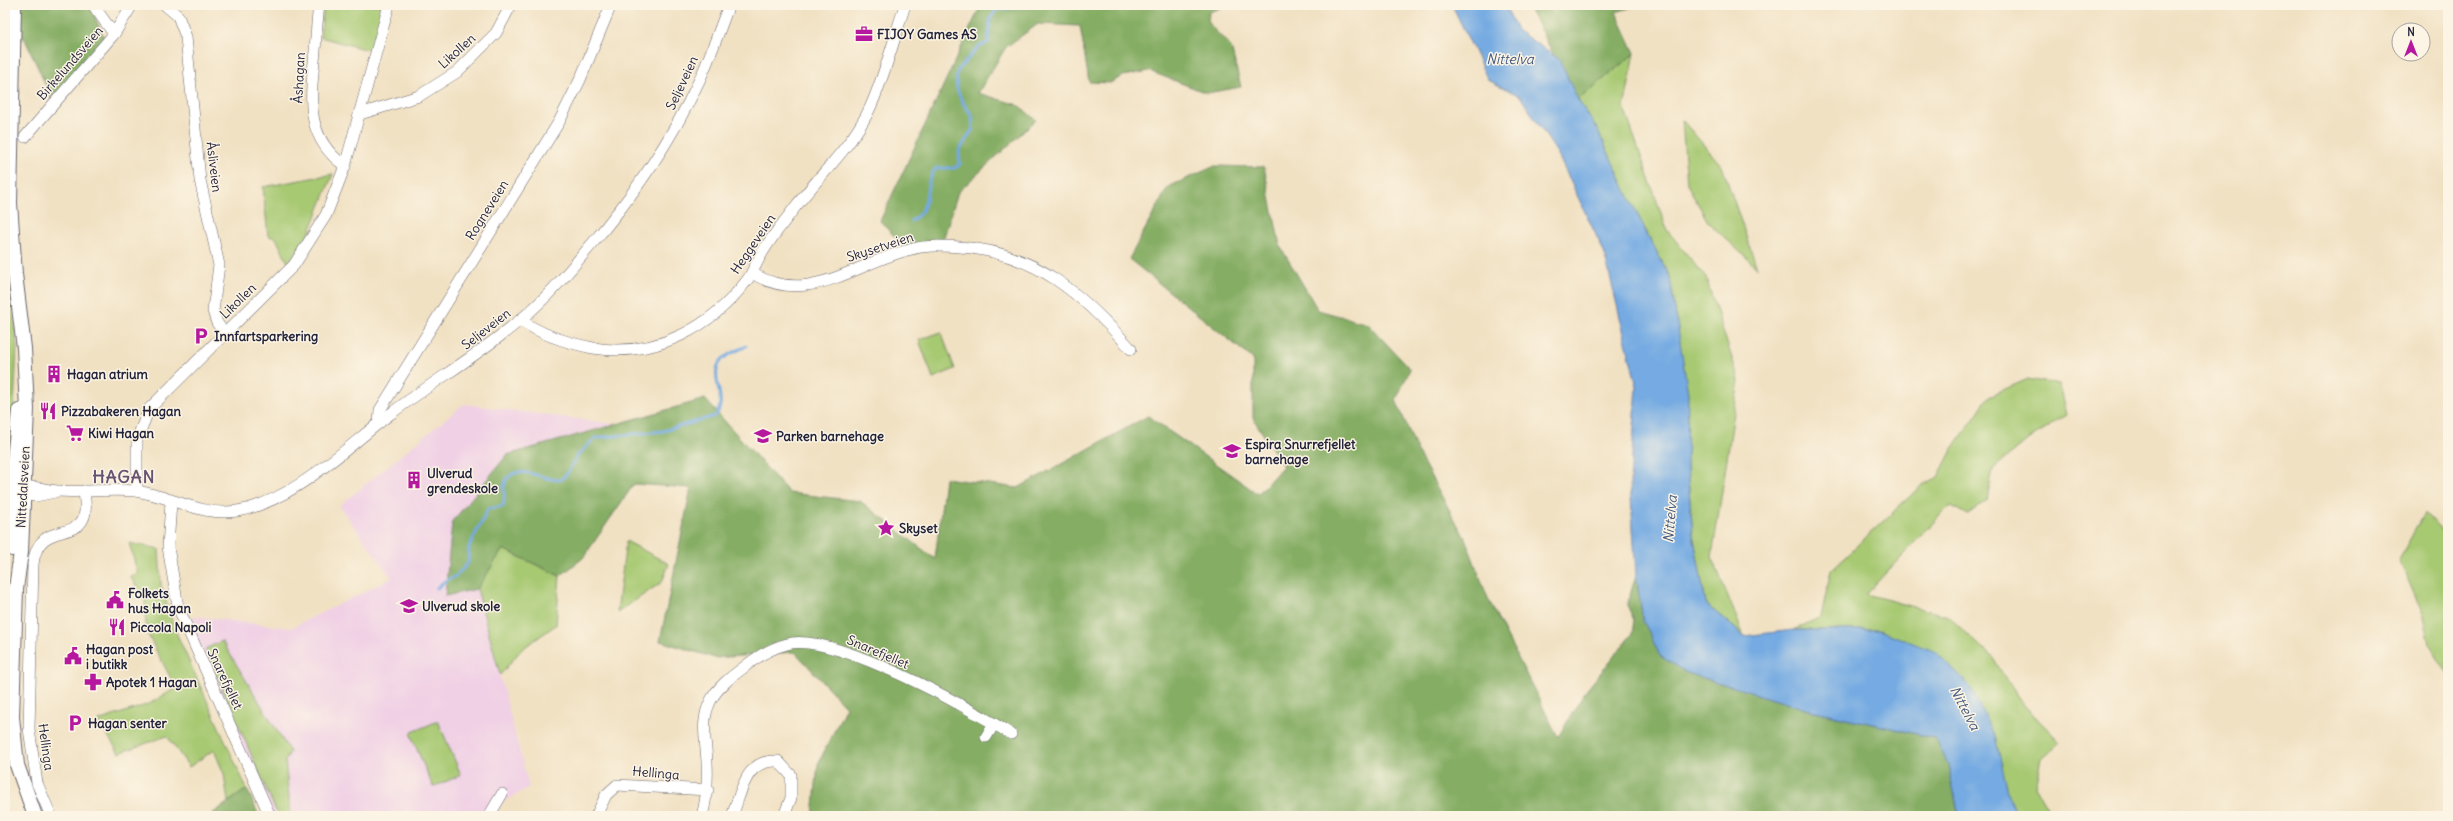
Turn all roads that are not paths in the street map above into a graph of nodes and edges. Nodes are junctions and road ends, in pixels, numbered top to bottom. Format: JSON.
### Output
{"nodes":[{"id":1,"x":14,"y":5,"type":"edge"},
{"id":2,"x":93,"y":5,"type":"edge"},
{"id":3,"x":132,"y":5,"type":"edge"},
{"id":4,"x":165,"y":5,"type":"edge"},
{"id":5,"x":319,"y":5,"type":"edge"},
{"id":6,"x":389,"y":5,"type":"edge"},
{"id":7,"x":511,"y":5,"type":"edge"},
{"id":8,"x":611,"y":5,"type":"edge"},
{"id":9,"x":729,"y":5,"type":"edge"},
{"id":10,"x":905,"y":5,"type":"edge"},
{"id":11,"x":114,"y":34,"type":"junction"},
{"id":12,"x":360,"y":114,"type":"junction"},
{"id":13,"x":25,"y":137,"type":"dead end"},
{"id":14,"x":345,"y":166,"type":"junction"},
{"id":15,"x":8,"y":215,"type":"edge"},
{"id":16,"x":752,"y":273,"type":"junction"},
{"id":17,"x":521,"y":320,"type":"junction"},
{"id":18,"x":225,"y":334,"type":"junction"},
{"id":19,"x":1131,"y":349,"type":"dead end"},
{"id":20,"x":379,"y":423,"type":"junction"},
{"id":21,"x":19,"y":491,"type":"junction"},
{"id":22,"x":84,"y":491,"type":"junction"},
{"id":23,"x":137,"y":491,"type":"junction"},
{"id":24,"x":171,"y":502,"type":"junction"},
{"id":25,"x":994,"y":724,"type":"junction"},
{"id":26,"x":1011,"y":734,"type":"dead end"},
{"id":27,"x":986,"y":736,"type":"dead end"},
{"id":28,"x":708,"y":790,"type":"junction"},
{"id":29,"x":502,"y":794,"type":"dead end"},
{"id":30,"x":34,"y":816,"type":"edge"},
{"id":31,"x":51,"y":816,"type":"edge"},
{"id":32,"x":270,"y":816,"type":"edge"},
{"id":33,"x":489,"y":816,"type":"edge"},
{"id":34,"x":596,"y":816,"type":"edge"},
{"id":35,"x":702,"y":816,"type":"edge"},
{"id":36,"x":732,"y":816,"type":"edge"},
{"id":37,"x":784,"y":816,"type":"edge"}],
"edges":[{"from":1,"to":15,"type":"main road","name":"Nittedalsveien"},
{"from":2,"to":11,"type":"street"},
{"from":3,"to":11,"type":"street","name":"Birkelundsveien"},
{"from":4,"to":18,"type":"street","name":"Åsliveien"},
{"from":5,"to":14,"type":"street","name":"Åshagan"},
{"from":6,"to":12,"type":"street","name":"Likollen"},
{"from":7,"to":12,"type":"street","name":"Likollen"},
{"from":8,"to":20,"type":"street","name":"Rogneveien"},
{"from":9,"to":17,"type":"street","name":"Seljeveien"},
{"from":10,"to":16,"type":"street","name":"Heggeveien"},
{"from":11,"to":13,"type":"street","name":"Birkelundsveien"},
{"from":12,"to":14,"type":"street","name":"Likollen"},
{"from":14,"to":18,"type":"street","name":"Likollen"},
{"from":15,"to":21,"type":"main road","name":"Nittedalsveien"},
{"from":16,"to":17,"type":"street","name":"Heggeveien"},
{"from":16,"to":19,"type":"street","name":"Skysetveien"},
{"from":17,"to":20,"type":"street","name":"Seljeveien"},
{"from":18,"to":23,"type":"street","name":"Likollen"},
{"from":20,"to":24,"type":"street","name":"Seljeveien"},
{"from":21,"to":22,"type":"street"},
{"from":21,"to":30,"type":"main road","name":"Nittedalsveien"},
{"from":22,"to":23,"type":"street"},
{"from":22,"to":31,"type":"street","name":"Hellinga"},
{"from":23,"to":24,"type":"street","name":"Seljeveien"},
{"from":24,"to":32,"type":"street","name":"Snarefjellet"},
{"from":25,"to":26,"type":"street","name":"Snarefjellet"},
{"from":25,"to":27,"type":"street"},
{"from":25,"to":28,"type":"street","name":"Snarefjellet"},
{"from":28,"to":34,"type":"street","name":"Hellinga"},
{"from":28,"to":35,"type":"street","name":"Snarefjellet"},
{"from":29,"to":33,"type":"street"},
{"from":36,"to":37,"type":"street"}]}
